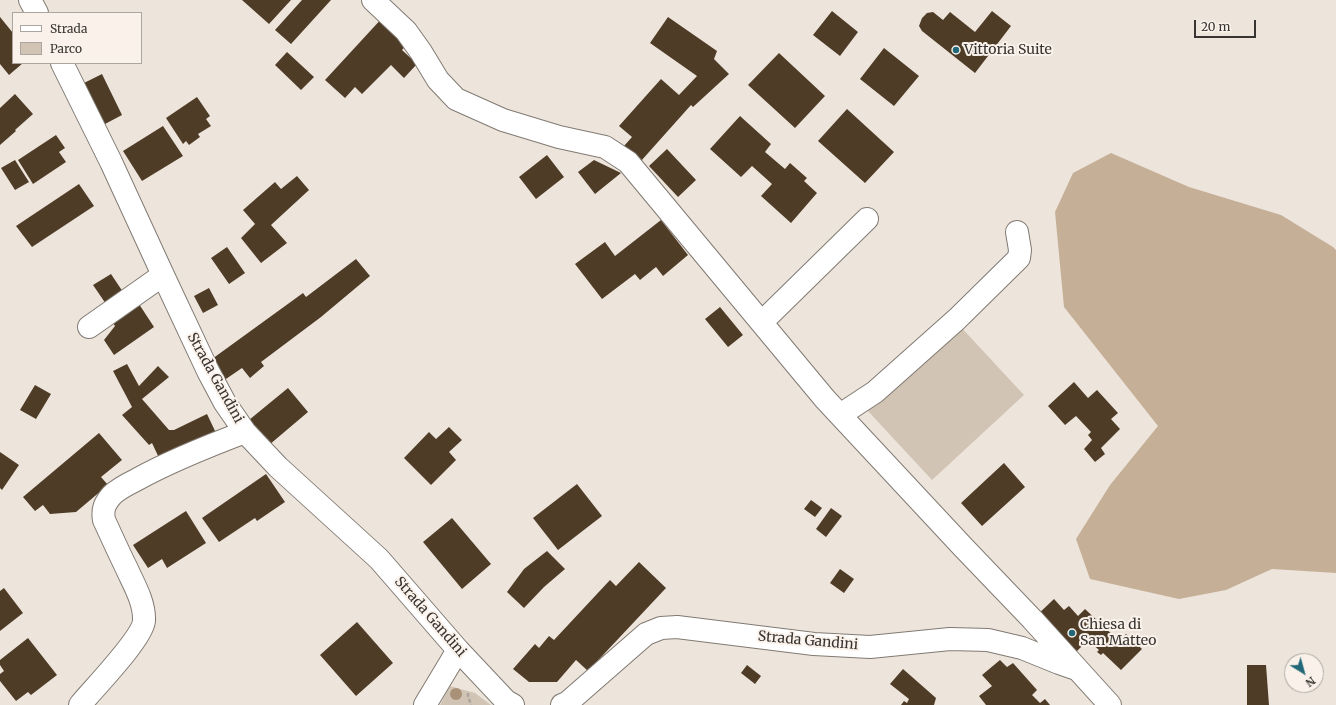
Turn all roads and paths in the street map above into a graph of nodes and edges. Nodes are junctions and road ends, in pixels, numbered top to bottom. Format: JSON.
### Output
{"nodes":[{"id":1,"x":30,"y":0,"type":"edge"},
{"id":2,"x":373,"y":0,"type":"edge"},
{"id":3,"x":36,"y":12,"type":"edge"},
{"id":4,"x":62,"y":64,"type":"edge"},
{"id":5,"x":867,"y":219,"type":"dead end"},
{"id":6,"x":1017,"y":232,"type":"dead end"},
{"id":7,"x":163,"y":275,"type":"junction"},
{"id":8,"x":762,"y":322,"type":"junction"},
{"id":9,"x":89,"y":327,"type":"dead end"},
{"id":10,"x":840,"y":415,"type":"junction"},
{"id":11,"x":245,"y":432,"type":"junction"},
{"id":12,"x":458,"y":650,"type":"junction"},
{"id":13,"x":1077,"y":669,"type":"junction"},
{"id":14,"x":80,"y":705,"type":"edge"},
{"id":15,"x":425,"y":705,"type":"edge"},
{"id":16,"x":513,"y":705,"type":"edge"},
{"id":17,"x":562,"y":705,"type":"edge"},
{"id":18,"x":1110,"y":705,"type":"edge"}],
"edges":[{"from":1,"to":3,"type":"street"},
{"from":2,"to":8,"type":"street"},
{"from":4,"to":7,"type":"street","name":"Strada Gandini"},
{"from":5,"to":8,"type":"street"},
{"from":6,"to":10,"type":"street"},
{"from":7,"to":9,"type":"street"},
{"from":7,"to":11,"type":"street","name":"Strada Gandini"},
{"from":8,"to":10,"type":"street"},
{"from":10,"to":13,"type":"street"},
{"from":11,"to":12,"type":"street","name":"Strada Gandini"},
{"from":11,"to":14,"type":"street"},
{"from":12,"to":15,"type":"street"},
{"from":12,"to":16,"type":"street","name":"Strada Gandini"},
{"from":13,"to":17,"type":"street","name":"Strada Gandini"},
{"from":13,"to":18,"type":"street"}]}
